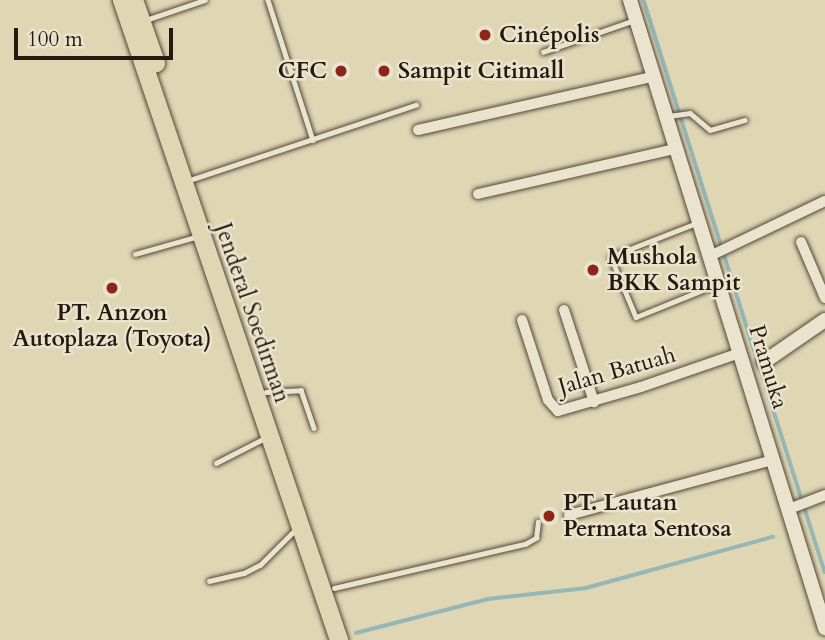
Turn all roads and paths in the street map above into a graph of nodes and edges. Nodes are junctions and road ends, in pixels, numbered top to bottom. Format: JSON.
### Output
{"nodes":[{"id":1,"x":122,"y":0,"type":"edge"},
{"id":2,"x":134,"y":0,"type":"edge"},
{"id":3,"x":205,"y":0,"type":"edge"},
{"id":4,"x":268,"y":0,"type":"edge"},
{"id":5,"x":630,"y":0,"type":"edge"},
{"id":6,"x":636,"y":20,"type":"junction"},
{"id":7,"x":142,"y":21,"type":"junction"},
{"id":8,"x":542,"y":51,"type":"dead end"},
{"id":9,"x":652,"y":77,"type":"junction"},
{"id":10,"x":416,"y":104,"type":"dead end"},
{"id":11,"x":664,"y":117,"type":"junction"},
{"id":12,"x":745,"y":120,"type":"dead end"},
{"id":13,"x":418,"y":130,"type":"dead end"},
{"id":14,"x":313,"y":140,"type":"junction"},
{"id":15,"x":674,"y":149,"type":"junction"},
{"id":16,"x":193,"y":179,"type":"junction"},
{"id":17,"x":478,"y":194,"type":"dead end"},
{"id":18,"x":825,"y":201,"type":"edge"},
{"id":19,"x":699,"y":223,"type":"junction"},
{"id":20,"x":200,"y":236,"type":"junction"},
{"id":21,"x":801,"y":242,"type":"dead end"},
{"id":22,"x":135,"y":254,"type":"dead end"},
{"id":23,"x":714,"y":254,"type":"junction"},
{"id":24,"x":719,"y":283,"type":"junction"},
{"id":25,"x":825,"y":298,"type":"edge"},
{"id":26,"x":564,"y":310,"type":"dead end"},
{"id":27,"x":522,"y":320,"type":"dead end"},
{"id":28,"x":825,"y":320,"type":"edge"},
{"id":29,"x":740,"y":353,"type":"junction"},
{"id":30,"x":755,"y":367,"type":"junction"},
{"id":31,"x":266,"y":391,"type":"junction"},
{"id":32,"x":594,"y":402,"type":"junction"},
{"id":33,"x":314,"y":428,"type":"dead end"},
{"id":34,"x":269,"y":436,"type":"junction"},
{"id":35,"x":773,"y":460,"type":"junction"},
{"id":36,"x":216,"y":463,"type":"dead end"},
{"id":37,"x":291,"y":484,"type":"junction"},
{"id":38,"x":825,"y":495,"type":"edge"},
{"id":39,"x":794,"y":507,"type":"junction"},
{"id":40,"x":569,"y":514,"type":"dead end"},
{"id":41,"x":538,"y":522,"type":"dead end"},
{"id":42,"x":300,"y":526,"type":"junction"},
{"id":43,"x":209,"y":581,"type":"dead end"},
{"id":44,"x":334,"y":587,"type":"junction"},
{"id":45,"x":825,"y":628,"type":"edge"},
{"id":46,"x":340,"y":640,"type":"edge"},
{"id":47,"x":352,"y":640,"type":"edge"}],
"edges":[{"from":1,"to":20,"type":"highway","name":"Jenderal Soedirman"},
{"from":2,"to":7,"type":"highway","name":"Jenderal Soedirman"},
{"from":3,"to":7,"type":"lane"},
{"from":4,"to":14,"type":"lane"},
{"from":5,"to":6,"type":"street","name":"Pramuka"},
{"from":6,"to":8,"type":"lane"},
{"from":6,"to":9,"type":"street","name":"Pramuka"},
{"from":7,"to":16,"type":"highway","name":"Jenderal Soedirman"},
{"from":9,"to":11,"type":"street","name":"Pramuka"},
{"from":9,"to":13,"type":"street"},
{"from":10,"to":14,"type":"lane"},
{"from":11,"to":12,"type":"lane"},
{"from":11,"to":15,"type":"street","name":"Pramuka"},
{"from":14,"to":16,"type":"lane"},
{"from":15,"to":17,"type":"street"},
{"from":15,"to":19,"type":"street","name":"Pramuka"},
{"from":16,"to":31,"type":"highway","name":"Jenderal Soedirman"},
{"from":18,"to":23,"type":"street"},
{"from":19,"to":23,"type":"street","name":"Pramuka"},
{"from":19,"to":24,"type":"lane"},
{"from":20,"to":22,"type":"lane"},
{"from":20,"to":34,"type":"highway","name":"Jenderal Soedirman"},
{"from":21,"to":25,"type":"street"},
{"from":23,"to":24,"type":"street","name":"Pramuka"},
{"from":24,"to":29,"type":"street","name":"Pramuka"},
{"from":26,"to":32,"type":"street"},
{"from":27,"to":32,"type":"street","name":"Jalan Batuah"},
{"from":28,"to":30,"type":"street"},
{"from":29,"to":30,"type":"street","name":"Pramuka"},
{"from":29,"to":32,"type":"street","name":"Jalan Batuah"},
{"from":30,"to":35,"type":"street","name":"Pramuka"},
{"from":31,"to":33,"type":"lane"},
{"from":31,"to":37,"type":"highway","name":"Jenderal Soedirman"},
{"from":34,"to":36,"type":"lane"},
{"from":34,"to":37,"type":"highway","name":"Jenderal Soedirman"},
{"from":35,"to":39,"type":"street","name":"Pramuka"},
{"from":35,"to":40,"type":"street"},
{"from":37,"to":42,"type":"highway","name":"Jenderal Soedirman"},
{"from":37,"to":44,"type":"highway","name":"Jenderal Soedirman"},
{"from":38,"to":39,"type":"street"},
{"from":39,"to":45,"type":"street","name":"Pramuka"},
{"from":41,"to":44,"type":"lane"},
{"from":42,"to":43,"type":"lane"},
{"from":42,"to":46,"type":"highway","name":"Jenderal Soedirman"},
{"from":44,"to":47,"type":"highway","name":"Jenderal Soedirman"}]}
